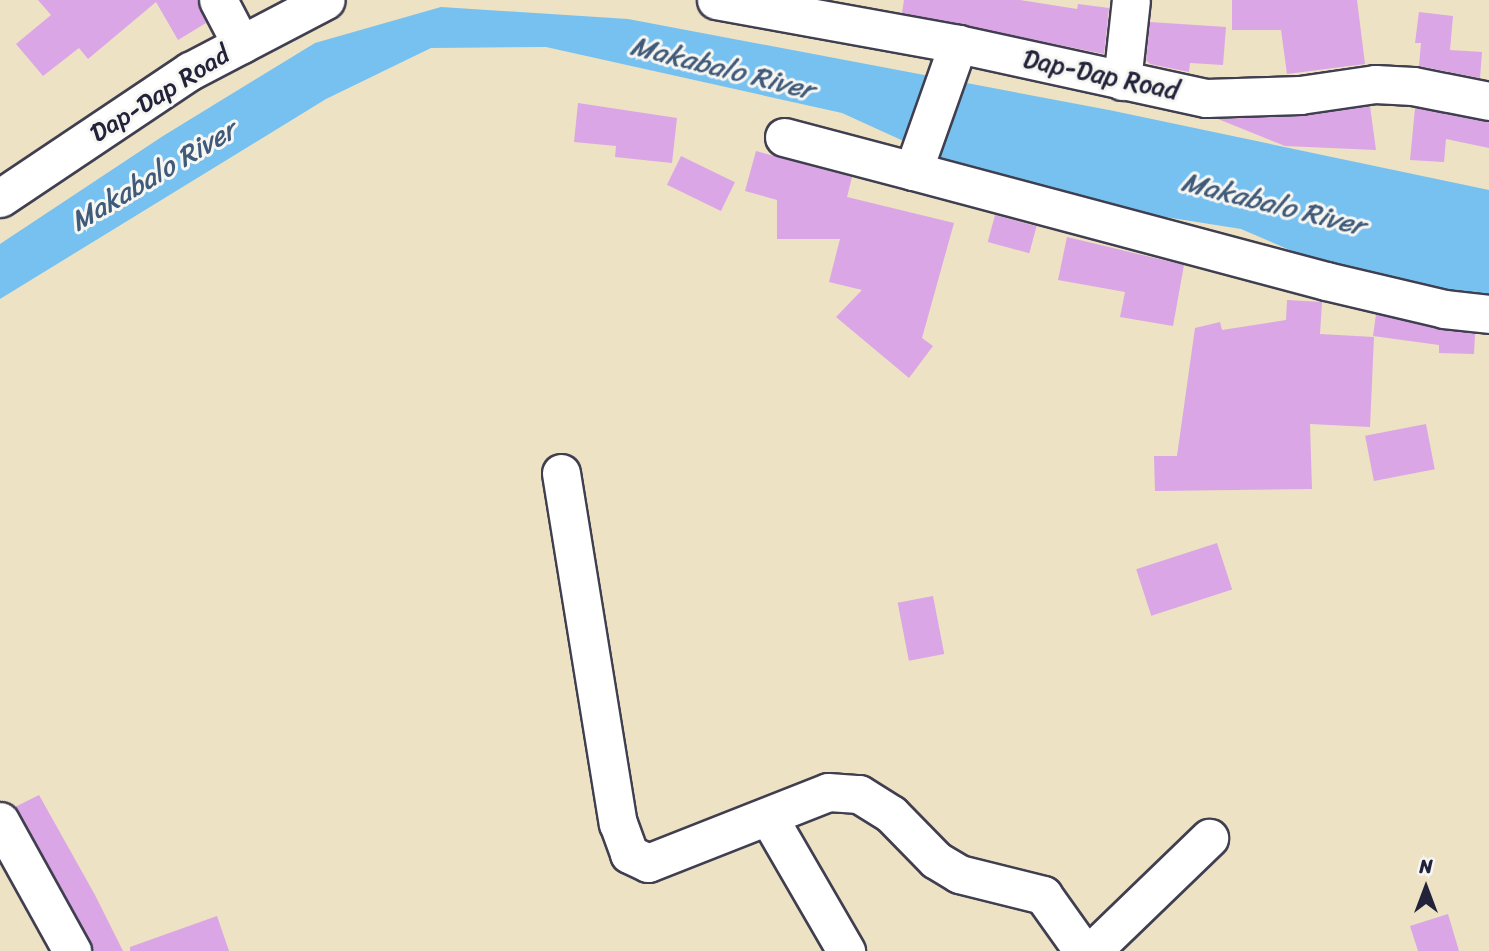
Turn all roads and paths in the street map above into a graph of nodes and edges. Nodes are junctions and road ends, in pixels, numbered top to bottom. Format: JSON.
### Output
{"nodes":[{"id":1,"x":218,"y":0,"type":"edge"},
{"id":2,"x":326,"y":0,"type":"edge"},
{"id":3,"x":716,"y":0,"type":"edge"},
{"id":4,"x":1131,"y":0,"type":"edge"},
{"id":5,"x":241,"y":44,"type":"junction"},
{"id":6,"x":954,"y":58,"type":"junction"},
{"id":7,"x":1122,"y":81,"type":"junction"},
{"id":8,"x":1489,"y":101,"type":"edge"},
{"id":9,"x":784,"y":137,"type":"dead end"},
{"id":10,"x":916,"y":162,"type":"junction"},
{"id":11,"x":0,"y":198,"type":"edge"},
{"id":12,"x":1489,"y":314,"type":"edge"},
{"id":13,"x":561,"y":473,"type":"dead end"},
{"id":14,"x":769,"y":818,"type":"junction"},
{"id":15,"x":0,"y":821,"type":"edge"},
{"id":16,"x":1209,"y":838,"type":"dead end"},
{"id":17,"x":72,"y":951,"type":"edge"},
{"id":18,"x":846,"y":951,"type":"edge"},
{"id":19,"x":1083,"y":951,"type":"edge"},
{"id":20,"x":1092,"y":951,"type":"edge"}],
"edges":[{"from":1,"to":5,"type":"street"},
{"from":2,"to":5,"type":"street","name":"Dap-Dap Road"},
{"from":3,"to":6,"type":"street","name":"Dap-Dap Road"},
{"from":4,"to":7,"type":"street"},
{"from":5,"to":11,"type":"street","name":"Dap-Dap Road"},
{"from":6,"to":7,"type":"street","name":"Dap-Dap Road"},
{"from":6,"to":10,"type":"street"},
{"from":7,"to":8,"type":"street","name":"Dap-Dap Road"},
{"from":9,"to":10,"type":"street"},
{"from":10,"to":12,"type":"street"},
{"from":13,"to":14,"type":"street"},
{"from":14,"to":18,"type":"street"},
{"from":14,"to":19,"type":"street"},
{"from":15,"to":17,"type":"street"},
{"from":16,"to":20,"type":"street"}]}
